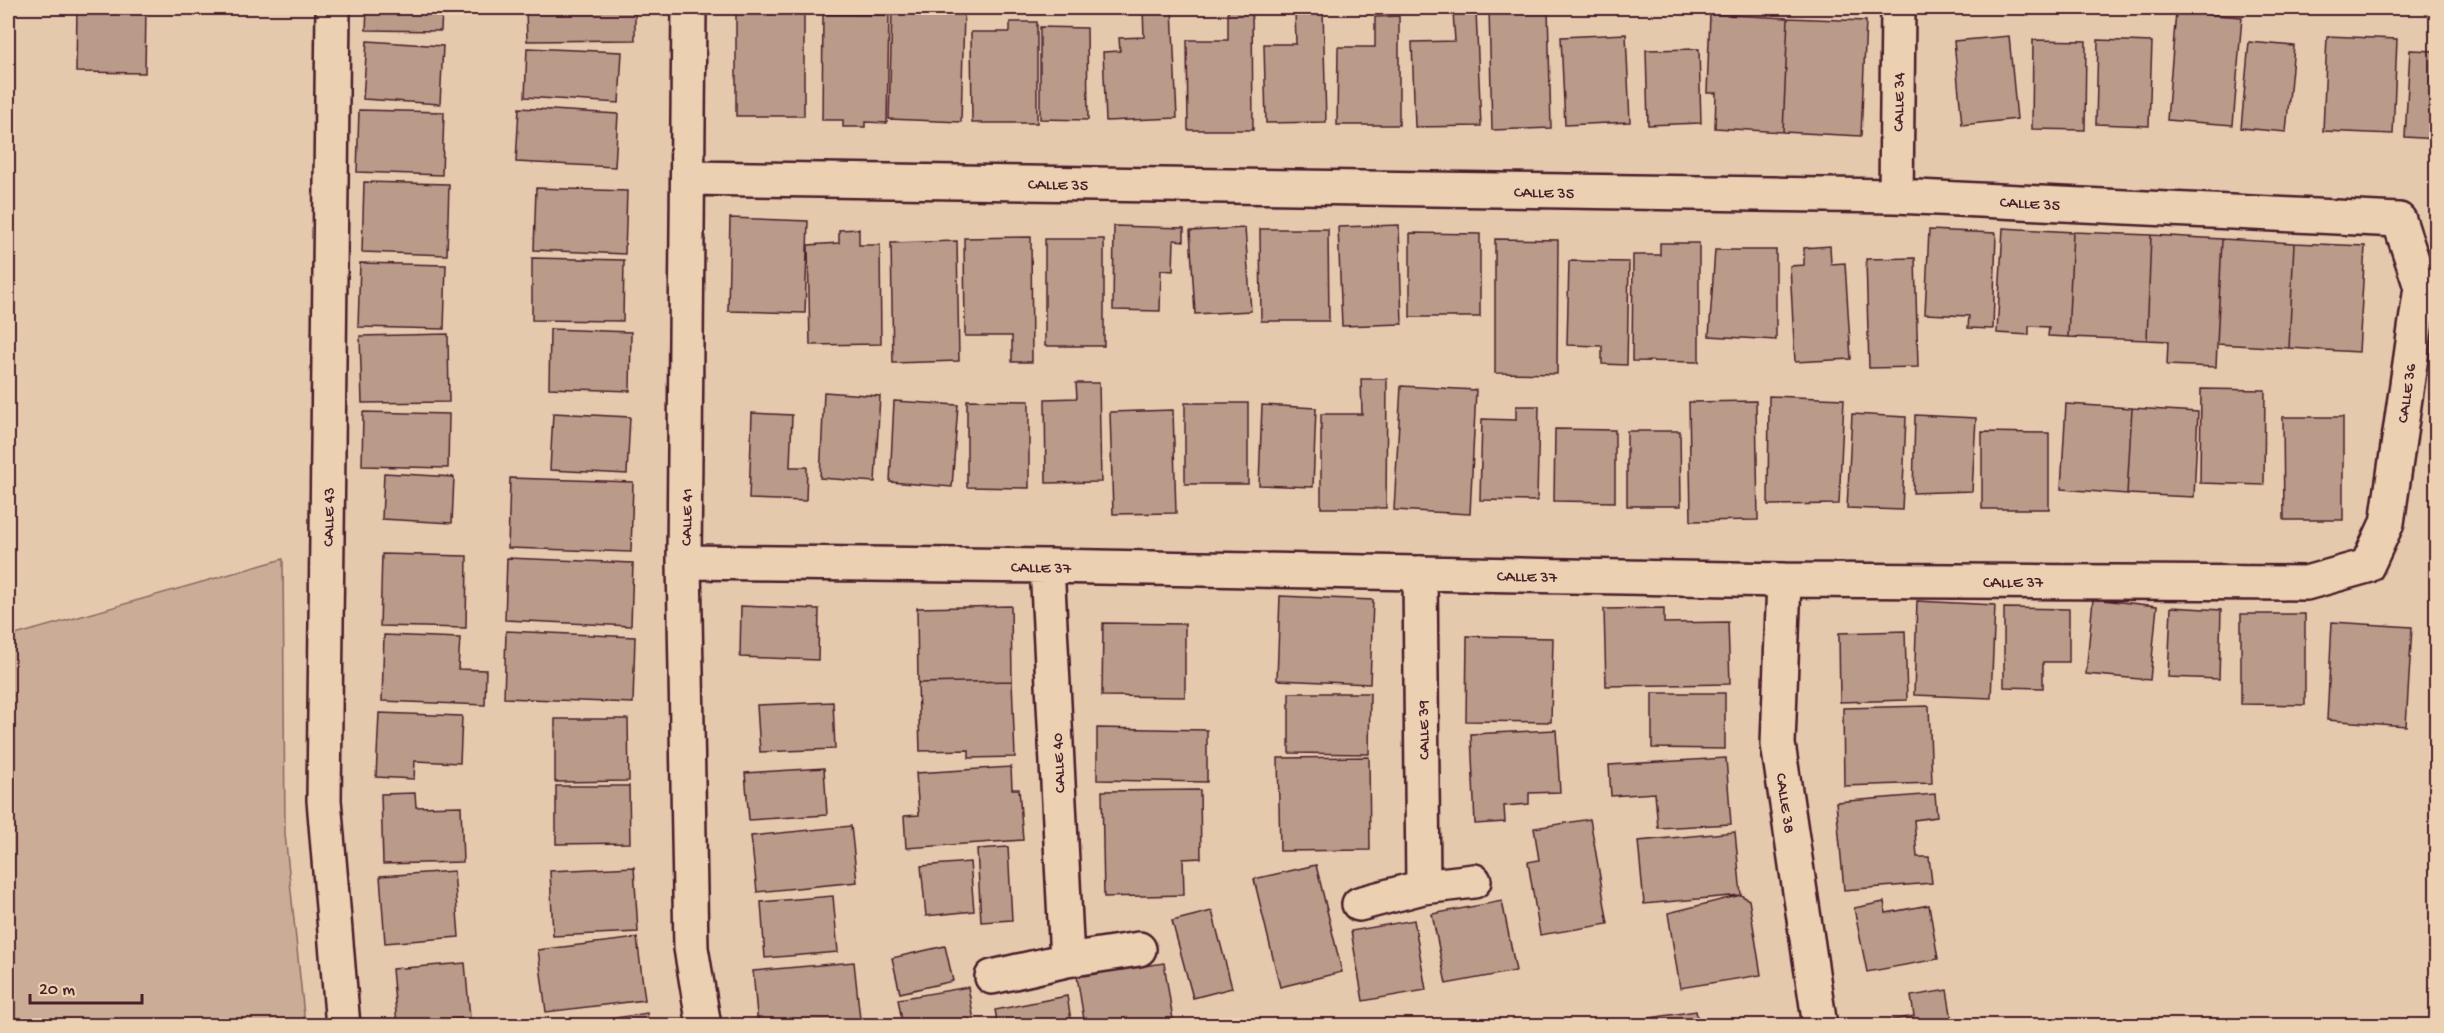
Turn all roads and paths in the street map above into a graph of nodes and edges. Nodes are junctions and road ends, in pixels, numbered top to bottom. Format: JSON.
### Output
{"nodes":[{"id":1,"x":333,"y":8,"type":"edge"},
{"id":2,"x":689,"y":8,"type":"edge"},
{"id":3,"x":1898,"y":8,"type":"edge"},
{"id":4,"x":689,"y":178,"type":"junction"},
{"id":5,"x":1896,"y":196,"type":"junction"},
{"id":6,"x":2399,"y":220,"type":"joint"},
{"id":7,"x":684,"y":562,"type":"junction"},
{"id":8,"x":1047,"y":566,"type":"junction"},
{"id":9,"x":2367,"y":566,"type":"joint"},
{"id":10,"x":1420,"y":573,"type":"junction"},
{"id":11,"x":1784,"y":580,"type":"junction"},
{"id":12,"x":1474,"y":881,"type":"dead end"},
{"id":13,"x":1423,"y":887,"type":"junction"},
{"id":14,"x":1359,"y":904,"type":"dead end"},
{"id":15,"x":1139,"y":949,"type":"dead end"},
{"id":16,"x":1067,"y":960,"type":"junction"},
{"id":17,"x":992,"y":976,"type":"dead end"},
{"id":18,"x":343,"y":1026,"type":"edge"},
{"id":19,"x":704,"y":1026,"type":"edge"},
{"id":20,"x":1820,"y":1026,"type":"edge"}],
"edges":[{"from":1,"to":18,"type":"street","name":"CALLE 43"},
{"from":2,"to":4,"type":"street","name":"CALLE 41"},
{"from":3,"to":5,"type":"street","name":"CALLE 34"},
{"from":4,"to":5,"type":"street","name":"CALLE 35"},
{"from":4,"to":7,"type":"street","name":"CALLE 41"},
{"from":5,"to":6,"type":"street","name":"CALLE 35"},
{"from":6,"to":9,"type":"street","name":"CALLE 36"},
{"from":7,"to":8,"type":"street","name":"CALLE 37"},
{"from":7,"to":19,"type":"street","name":"CALLE 41"},
{"from":8,"to":10,"type":"street","name":"CALLE 37"},
{"from":8,"to":16,"type":"street","name":"CALLE 40"},
{"from":9,"to":11,"type":"street","name":"CALLE 37"},
{"from":10,"to":11,"type":"street","name":"CALLE 37"},
{"from":10,"to":13,"type":"street","name":"CALLE 39"},
{"from":11,"to":20,"type":"street","name":"CALLE 38"},
{"from":12,"to":13,"type":"street"},
{"from":13,"to":14,"type":"street"},
{"from":15,"to":16,"type":"street"},
{"from":16,"to":17,"type":"street"}]}
